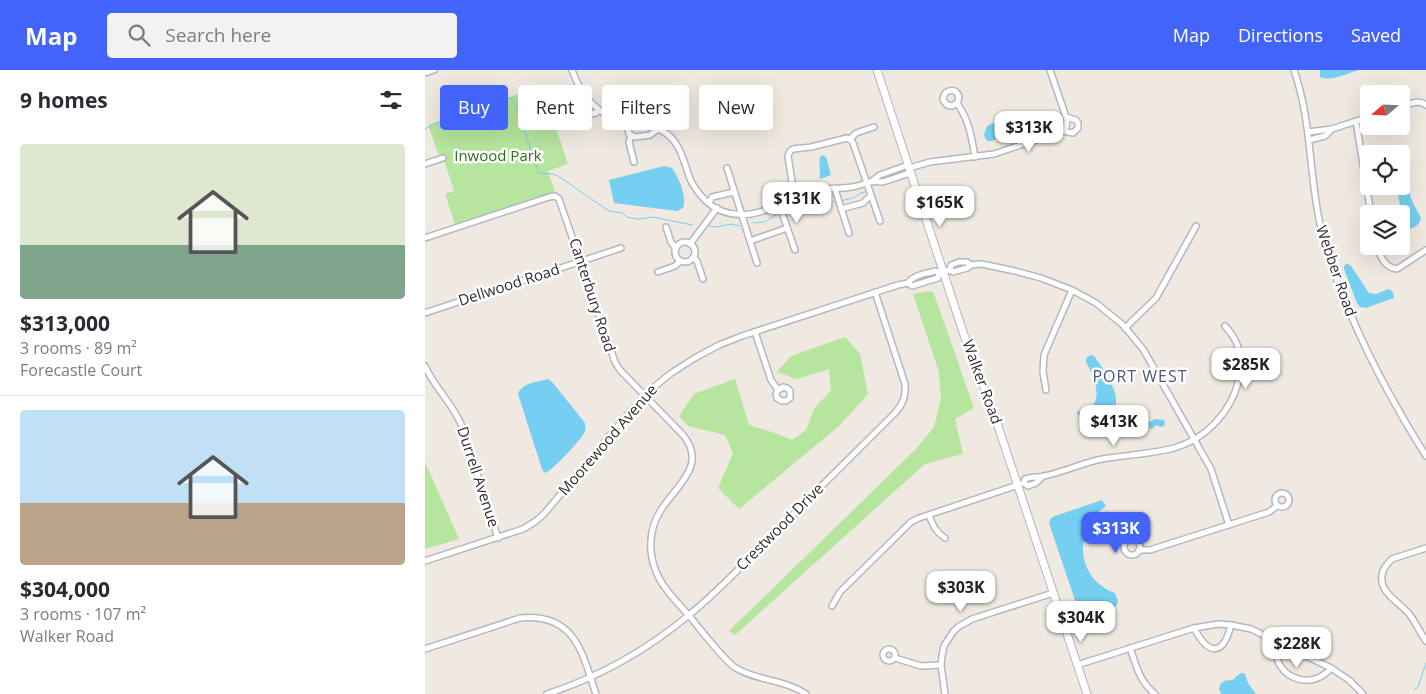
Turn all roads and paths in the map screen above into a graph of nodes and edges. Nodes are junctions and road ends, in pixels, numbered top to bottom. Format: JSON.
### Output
{"nodes":[{"id":1,"x":434,"y":70,"type":"edge"},
{"id":2,"x":573,"y":70,"type":"edge"},
{"id":3,"x":877,"y":70,"type":"edge"},
{"id":4,"x":1050,"y":70,"type":"edge"},
{"id":5,"x":1294,"y":70,"type":"edge"},
{"id":6,"x":425,"y":73,"type":"edge"},
{"id":7,"x":578,"y":85,"type":"edge"},
{"id":8,"x":592,"y":104,"type":"edge"},
{"id":9,"x":957,"y":104,"type":"dead end"},
{"id":10,"x":1410,"y":104,"type":"edge"},
{"id":11,"x":1425,"y":104,"type":"edge"},
{"id":12,"x":599,"y":110,"type":"junction"},
{"id":13,"x":602,"y":112,"type":"edge"},
{"id":14,"x":592,"y":114,"type":"edge"},
{"id":15,"x":1066,"y":117,"type":"junction"},
{"id":16,"x":1360,"y":120,"type":"edge"},
{"id":17,"x":1356,"y":121,"type":"junction"},
{"id":18,"x":874,"y":127,"type":"dead end"},
{"id":19,"x":1332,"y":129,"type":"junction"},
{"id":20,"x":628,"y":130,"type":"edge"},
{"id":21,"x":657,"y":130,"type":"edge"},
{"id":22,"x":660,"y":130,"type":"edge"},
{"id":23,"x":1062,"y":131,"type":"junction"},
{"id":24,"x":1308,"y":132,"type":"junction"},
{"id":25,"x":631,"y":136,"type":"junction"},
{"id":26,"x":850,"y":139,"type":"junction"},
{"id":27,"x":1309,"y":140,"type":"junction"},
{"id":28,"x":975,"y":157,"type":"junction"},
{"id":29,"x":443,"y":158,"type":"dead end"},
{"id":30,"x":634,"y":162,"type":"dead end"},
{"id":31,"x":425,"y":164,"type":"edge"},
{"id":32,"x":727,"y":168,"type":"dead end"},
{"id":33,"x":910,"y":169,"type":"junction"},
{"id":34,"x":869,"y":183,"type":"junction"},
{"id":35,"x":835,"y":188,"type":"junction"},
{"id":36,"x":734,"y":192,"type":"junction"},
{"id":37,"x":794,"y":195,"type":"junction"},
{"id":38,"x":871,"y":196,"type":"junction"},
{"id":39,"x":709,"y":204,"type":"junction"},
{"id":40,"x":779,"y":204,"type":"junction"},
{"id":41,"x":1370,"y":205,"type":"edge"},
{"id":42,"x":717,"y":208,"type":"junction"},
{"id":43,"x":841,"y":209,"type":"junction"},
{"id":44,"x":741,"y":215,"type":"junction"},
{"id":45,"x":880,"y":221,"type":"dead end"},
{"id":46,"x":1196,"y":226,"type":"dead end"},
{"id":47,"x":666,"y":227,"type":"dead end"},
{"id":48,"x":787,"y":228,"type":"junction"},
{"id":49,"x":849,"y":233,"type":"dead end"},
{"id":50,"x":425,"y":238,"type":"edge"},
{"id":51,"x":750,"y":241,"type":"junction"},
{"id":52,"x":691,"y":244,"type":"junction"},
{"id":53,"x":621,"y":248,"type":"dead end"},
{"id":54,"x":676,"y":248,"type":"junction"},
{"id":55,"x":795,"y":250,"type":"dead end"},
{"id":56,"x":1426,"y":250,"type":"edge"},
{"id":57,"x":1381,"y":255,"type":"edge"},
{"id":58,"x":693,"y":257,"type":"junction"},
{"id":59,"x":581,"y":261,"type":"junction"},
{"id":60,"x":680,"y":261,"type":"junction"},
{"id":61,"x":757,"y":263,"type":"dead end"},
{"id":62,"x":944,"y":271,"type":"junction"},
{"id":63,"x":658,"y":272,"type":"dead end"},
{"id":64,"x":703,"y":279,"type":"dead end"},
{"id":65,"x":1072,"y":290,"type":"junction"},
{"id":66,"x":875,"y":292,"type":"junction"},
{"id":67,"x":425,"y":313,"type":"edge"},
{"id":68,"x":1225,"y":326,"type":"dead end"},
{"id":69,"x":1125,"y":328,"type":"junction"},
{"id":70,"x":755,"y":332,"type":"junction"},
{"id":71,"x":425,"y":366,"type":"edge"},
{"id":72,"x":778,"y":390,"type":"dead end"},
{"id":73,"x":1046,"y":390,"type":"dead end"},
{"id":74,"x":645,"y":395,"type":"junction"},
{"id":75,"x":1194,"y":439,"type":"junction"},
{"id":76,"x":1426,"y":456,"type":"edge"},
{"id":77,"x":1021,"y":484,"type":"junction"},
{"id":78,"x":1277,"y":506,"type":"dead end"},
{"id":79,"x":929,"y":515,"type":"junction"},
{"id":80,"x":1229,"y":525,"type":"junction"},
{"id":81,"x":498,"y":538,"type":"junction"},
{"id":82,"x":945,"y":538,"type":"dead end"},
{"id":83,"x":1426,"y":548,"type":"edge"},
{"id":84,"x":1139,"y":550,"type":"dead end"},
{"id":85,"x":425,"y":561,"type":"edge"},
{"id":86,"x":1053,"y":592,"type":"junction"},
{"id":87,"x":832,"y":606,"type":"dead end"},
{"id":88,"x":689,"y":616,"type":"junction"},
{"id":89,"x":1231,"y":625,"type":"junction"},
{"id":90,"x":1194,"y":628,"type":"junction"},
{"id":91,"x":1426,"y":641,"type":"edge"},
{"id":92,"x":1277,"y":642,"type":"junction"},
{"id":93,"x":1130,"y":648,"type":"junction"},
{"id":94,"x":425,"y":649,"type":"edge"},
{"id":95,"x":895,"y":658,"type":"dead end"},
{"id":96,"x":1077,"y":665,"type":"junction"},
{"id":97,"x":941,"y":666,"type":"junction"},
{"id":98,"x":1331,"y":668,"type":"junction"},
{"id":99,"x":590,"y":677,"type":"junction"},
{"id":100,"x":547,"y":694,"type":"edge"},
{"id":101,"x":596,"y":694,"type":"edge"},
{"id":102,"x":806,"y":694,"type":"edge"},
{"id":103,"x":945,"y":694,"type":"edge"},
{"id":104,"x":1087,"y":694,"type":"edge"},
{"id":105,"x":1155,"y":694,"type":"edge"},
{"id":106,"x":1363,"y":694,"type":"edge"}],
"edges":[{"from":1,"to":6,"type":"street"},
{"from":2,"to":7,"type":"street"},
{"from":3,"to":33,"type":"street","name":"Walker Road"},
{"from":4,"to":15,"type":"street"},
{"from":5,"to":24,"type":"street","name":"Webber Road"},
{"from":8,"to":12,"type":"street"},
{"from":9,"to":28,"type":"street"},
{"from":10,"to":11,"type":"street"},
{"from":12,"to":13,"type":"street"},
{"from":12,"to":14,"type":"street"},
{"from":15,"to":23,"type":"street"},
{"from":15,"to":23,"type":"street"},
{"from":16,"to":17,"type":"street"},
{"from":17,"to":19,"type":"street"},
{"from":17,"to":41,"type":"street"},
{"from":18,"to":26,"type":"street"},
{"from":19,"to":24,"type":"street"},
{"from":19,"to":27,"type":"street"},
{"from":20,"to":25,"type":"street"},
{"from":21,"to":25,"type":"street"},
{"from":22,"to":39,"type":"street"},
{"from":23,"to":28,"type":"street"},
{"from":24,"to":27,"type":"street","name":"Webber Road"},
{"from":25,"to":30,"type":"street"},
{"from":26,"to":34,"type":"street"},
{"from":26,"to":37,"type":"street"},
{"from":27,"to":76,"type":"street","name":"Webber Road"},
{"from":28,"to":33,"type":"street"},
{"from":29,"to":31,"type":"street"},
{"from":32,"to":36,"type":"street"},
{"from":33,"to":34,"type":"street"},
{"from":33,"to":62,"type":"street","name":"Walker Road"},
{"from":34,"to":35,"type":"street"},
{"from":34,"to":38,"type":"street"},
{"from":35,"to":37,"type":"street"},
{"from":35,"to":43,"type":"street"},
{"from":36,"to":39,"type":"street"},
{"from":36,"to":44,"type":"street"},
{"from":37,"to":40,"type":"street"},
{"from":38,"to":43,"type":"street"},
{"from":38,"to":45,"type":"street"},
{"from":39,"to":42,"type":"street"},
{"from":40,"to":44,"type":"street"},
{"from":40,"to":48,"type":"street"},
{"from":42,"to":44,"type":"street"},
{"from":42,"to":52,"type":"street"},
{"from":43,"to":49,"type":"street"},
{"from":44,"to":51,"type":"street"},
{"from":46,"to":69,"type":"street"},
{"from":47,"to":54,"type":"street"},
{"from":48,"to":51,"type":"street"},
{"from":48,"to":55,"type":"street"},
{"from":50,"to":59,"type":"street","name":"Canterbury Road"},
{"from":51,"to":61,"type":"street"},
{"from":52,"to":54,"type":"street"},
{"from":52,"to":58,"type":"street"},
{"from":53,"to":59,"type":"street","name":"Dellwood Road"},
{"from":54,"to":60,"type":"street"},
{"from":56,"to":57,"type":"street"},
{"from":58,"to":60,"type":"street"},
{"from":58,"to":64,"type":"street"},
{"from":59,"to":67,"type":"street","name":"Dellwood Road"},
{"from":59,"to":74,"type":"street","name":"Canterbury Road"},
{"from":60,"to":63,"type":"street"},
{"from":62,"to":65,"type":"street"},
{"from":62,"to":66,"type":"street","name":"Moorewood Avenue"},
{"from":62,"to":77,"type":"street","name":"Walker Road"},
{"from":65,"to":69,"type":"street"},
{"from":65,"to":73,"type":"street"},
{"from":66,"to":70,"type":"street","name":"Moorewood Avenue"},
{"from":66,"to":88,"type":"street","name":"Crestwood Drive"},
{"from":68,"to":75,"type":"street"},
{"from":69,"to":75,"type":"street"},
{"from":70,"to":72,"type":"street"},
{"from":70,"to":74,"type":"street","name":"Moorewood Avenue"},
{"from":71,"to":81,"type":"street","name":"Durrell Avenue"},
{"from":74,"to":81,"type":"street","name":"Moorewood Avenue"},
{"from":74,"to":88,"type":"street","name":"Canterbury Road"},
{"from":75,"to":77,"type":"street"},
{"from":75,"to":80,"type":"street"},
{"from":77,"to":79,"type":"street"},
{"from":77,"to":86,"type":"street","name":"Walker Road"},
{"from":78,"to":80,"type":"street"},
{"from":79,"to":82,"type":"street"},
{"from":79,"to":87,"type":"street"},
{"from":80,"to":84,"type":"street"},
{"from":81,"to":85,"type":"street","name":"Moorewood Avenue"},
{"from":83,"to":91,"type":"street"},
{"from":86,"to":96,"type":"street","name":"Walker Road"},
{"from":86,"to":97,"type":"street"},
{"from":88,"to":99,"type":"street","name":"Crestwood Drive"},
{"from":88,"to":102,"type":"street","name":"Canterbury Road"},
{"from":89,"to":90,"type":"street"},
{"from":89,"to":90,"type":"street"},
{"from":89,"to":92,"type":"street"},
{"from":90,"to":93,"type":"street"},
{"from":92,"to":98,"type":"street"},
{"from":92,"to":98,"type":"street"},
{"from":93,"to":96,"type":"street"},
{"from":93,"to":105,"type":"street"},
{"from":94,"to":99,"type":"street"},
{"from":95,"to":97,"type":"street"},
{"from":96,"to":104,"type":"street","name":"Walker Road"},
{"from":97,"to":103,"type":"street"},
{"from":98,"to":106,"type":"street"},
{"from":99,"to":100,"type":"street","name":"Crestwood Drive"},
{"from":99,"to":101,"type":"street"}]}
